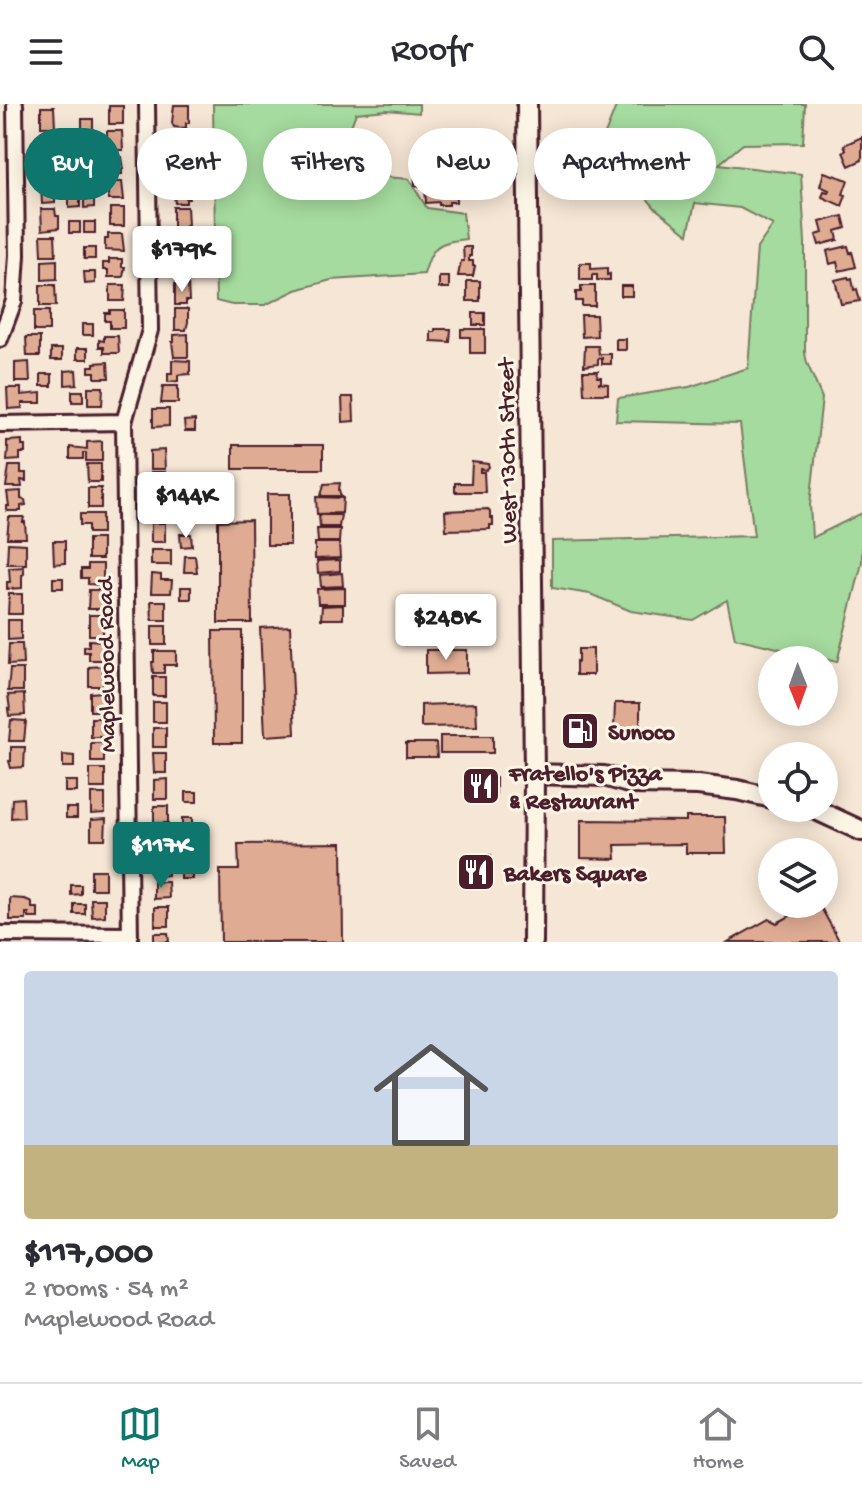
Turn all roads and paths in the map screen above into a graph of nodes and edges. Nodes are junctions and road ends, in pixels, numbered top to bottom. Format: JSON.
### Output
{"nodes":[{"id":1,"x":15,"y":104,"type":"edge"},
{"id":2,"x":147,"y":104,"type":"edge"},
{"id":3,"x":527,"y":104,"type":"edge"},
{"id":4,"x":0,"y":339,"type":"edge"},
{"id":5,"x":124,"y":422,"type":"junction"},
{"id":6,"x":0,"y":424,"type":"edge"},
{"id":7,"x":534,"y":774,"type":"junction"},
{"id":8,"x":623,"y":780,"type":"junction"},
{"id":9,"x":758,"y":784,"type":"edge"},
{"id":10,"x":758,"y":795,"type":"edge"},
{"id":11,"x":838,"y":820,"type":"edge"},
{"id":12,"x":862,"y":831,"type":"edge"},
{"id":13,"x":0,"y":934,"type":"edge"},
{"id":14,"x":130,"y":938,"type":"edge"},
{"id":15,"x":533,"y":942,"type":"edge"}],
"edges":[{"from":1,"to":4,"type":"street"},
{"from":2,"to":5,"type":"street","name":"Maplewood Road"},
{"from":3,"to":7,"type":"main road","name":"West 130th Street"},
{"from":5,"to":6,"type":"street"},
{"from":5,"to":14,"type":"street","name":"Maplewood Road"},
{"from":7,"to":8,"type":"main road"},
{"from":7,"to":15,"type":"main road","name":"West 130th Street"},
{"from":8,"to":9,"type":"main road"},
{"from":8,"to":10,"type":"main road"},
{"from":11,"to":12,"type":"main road"},
{"from":13,"to":14,"type":"street"}]}
